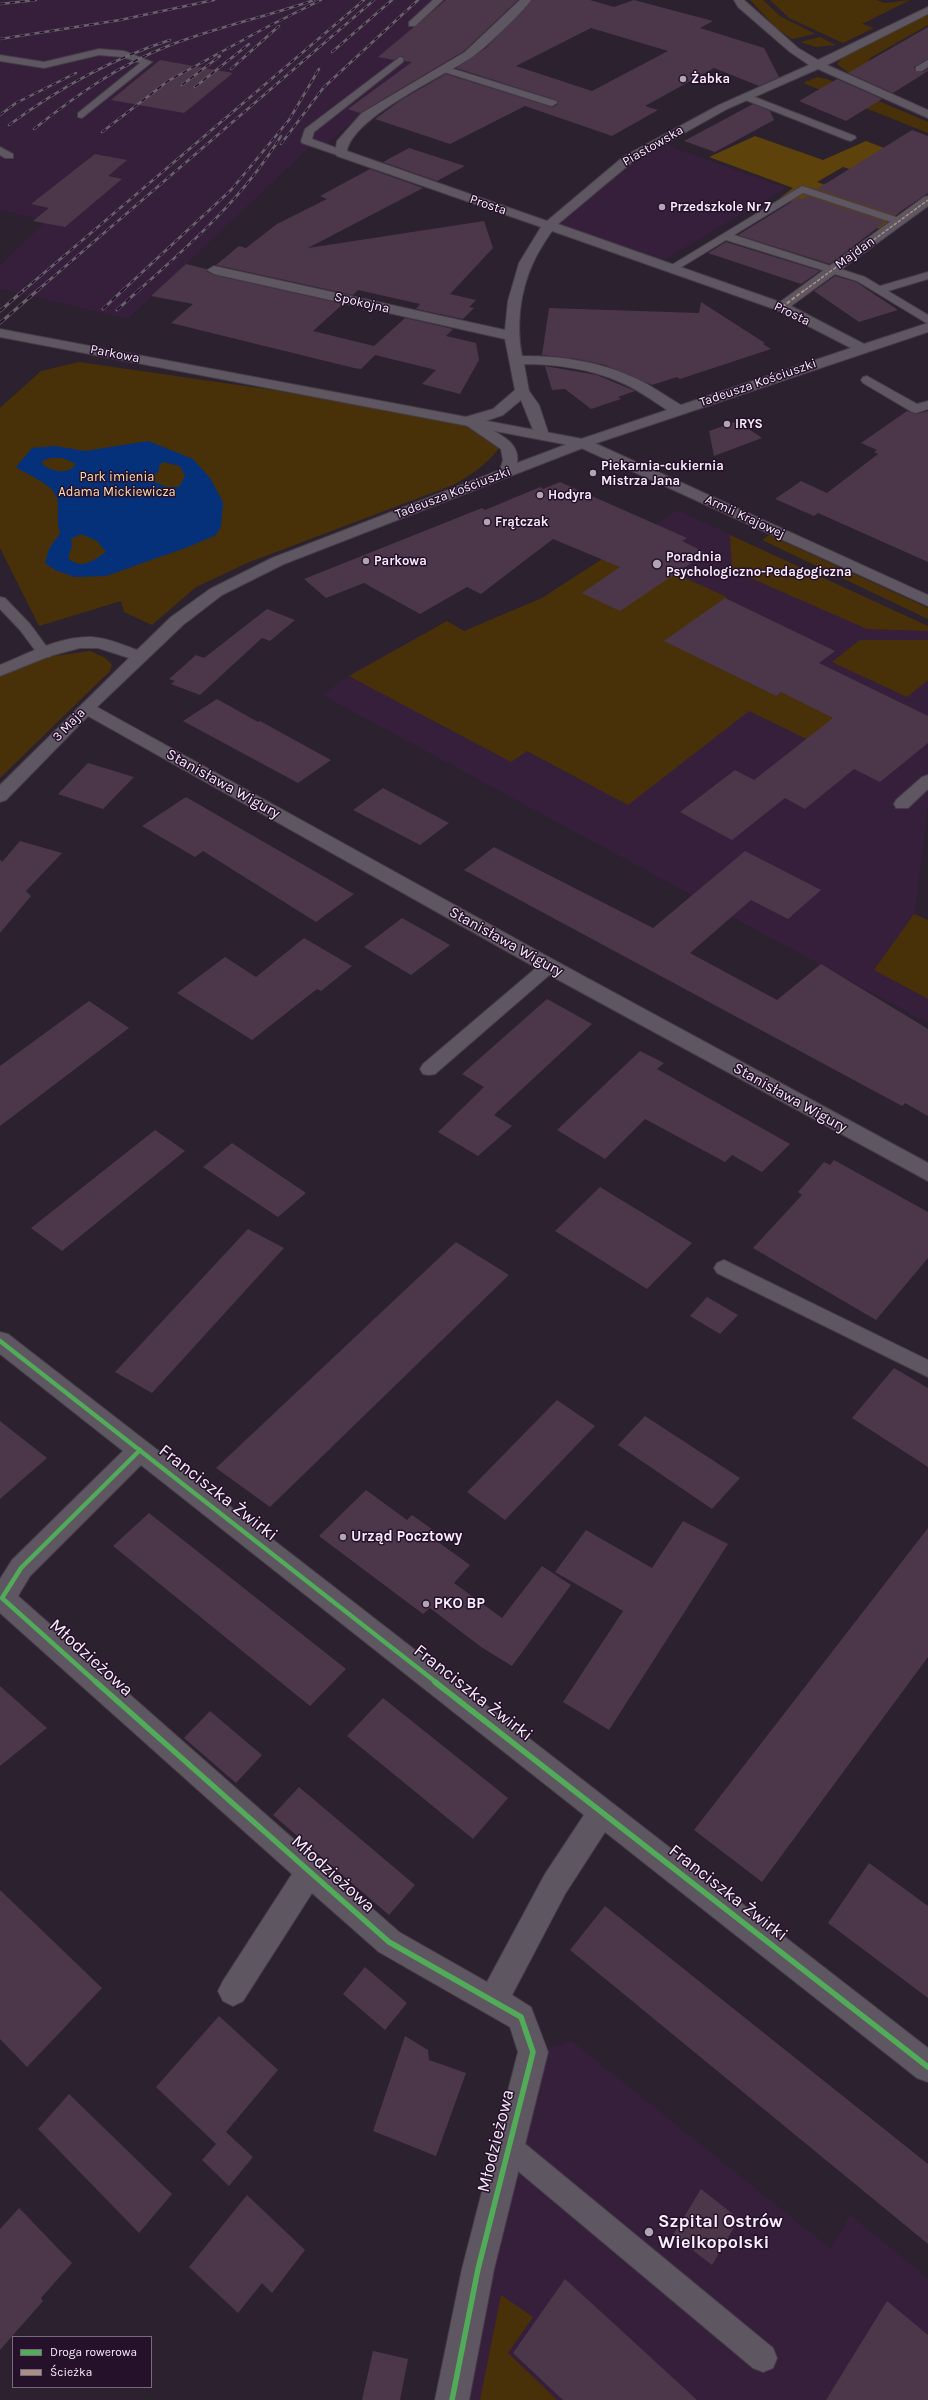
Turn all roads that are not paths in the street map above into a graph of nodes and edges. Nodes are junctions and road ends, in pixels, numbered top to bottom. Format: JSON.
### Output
{"nodes":[{"id":1,"x":438,"y":0,"type":"edge"},
{"id":2,"x":526,"y":0,"type":"edge"},
{"id":3,"x":739,"y":0,"type":"edge"},
{"id":4,"x":928,"y":10,"type":"edge"},
{"id":5,"x":412,"y":24,"type":"dead end"},
{"id":6,"x":0,"y":58,"type":"edge"},
{"id":7,"x":400,"y":60,"type":"dead end"},
{"id":8,"x":928,"y":63,"type":"edge"},
{"id":9,"x":818,"y":65,"type":"junction"},
{"id":10,"x":919,"y":68,"type":"dead end"},
{"id":11,"x":444,"y":69,"type":"junction"},
{"id":12,"x":747,"y":97,"type":"junction"},
{"id":13,"x":552,"y":102,"type":"dead end"},
{"id":14,"x":928,"y":114,"type":"edge"},
{"id":15,"x":82,"y":115,"type":"dead end"},
{"id":16,"x":851,"y":138,"type":"dead end"},
{"id":17,"x":0,"y":150,"type":"edge"},
{"id":18,"x":341,"y":153,"type":"junction"},
{"id":19,"x":9,"y":156,"type":"dead end"},
{"id":20,"x":928,"y":200,"type":"edge"},
{"id":21,"x":898,"y":221,"type":"junction"},
{"id":22,"x":548,"y":226,"type":"junction"},
{"id":23,"x":725,"y":236,"type":"junction"},
{"id":24,"x":672,"y":269,"type":"junction"},
{"id":25,"x":833,"y":269,"type":"junction"},
{"id":26,"x":214,"y":270,"type":"dead end"},
{"id":27,"x":928,"y":275,"type":"edge"},
{"id":28,"x":879,"y":290,"type":"junction"},
{"id":29,"x":782,"y":307,"type":"junction"},
{"id":30,"x":928,"y":320,"type":"edge"},
{"id":31,"x":928,"y":327,"type":"edge"},
{"id":32,"x":0,"y":333,"type":"edge"},
{"id":33,"x":511,"y":336,"type":"junction"},
{"id":34,"x":861,"y":348,"type":"junction"},
{"id":35,"x":515,"y":360,"type":"junction"},
{"id":36,"x":867,"y":380,"type":"dead end"},
{"id":37,"x":522,"y":391,"type":"junction"},
{"id":38,"x":928,"y":404,"type":"edge"},
{"id":39,"x":678,"y":410,"type":"junction"},
{"id":40,"x":467,"y":421,"type":"junction"},
{"id":41,"x":542,"y":435,"type":"junction"},
{"id":42,"x":583,"y":443,"type":"junction"},
{"id":43,"x":507,"y":472,"type":"junction"},
{"id":44,"x":0,"y":601,"type":"edge"},
{"id":45,"x":928,"y":601,"type":"edge"},
{"id":46,"x":45,"y":654,"type":"junction"},
{"id":47,"x":140,"y":656,"type":"junction"},
{"id":48,"x":0,"y":671,"type":"edge"},
{"id":49,"x":86,"y":708,"type":"junction"},
{"id":50,"x":928,"y":780,"type":"edge"},
{"id":51,"x":0,"y":796,"type":"edge"},
{"id":52,"x":902,"y":804,"type":"dead end"},
{"id":53,"x":549,"y":966,"type":"junction"},
{"id":54,"x":429,"y":1069,"type":"dead end"},
{"id":55,"x":928,"y":1173,"type":"edge"},
{"id":56,"x":724,"y":1268,"type":"dead end"},
{"id":57,"x":0,"y":1341,"type":"edge"},
{"id":58,"x":928,"y":1369,"type":"edge"},
{"id":59,"x":140,"y":1450,"type":"junction"},
{"id":60,"x":602,"y":1812,"type":"junction"},
{"id":61,"x":310,"y":1871,"type":"junction"},
{"id":62,"x":232,"y":1991,"type":"dead end"},
{"id":63,"x":493,"y":2001,"type":"junction"},
{"id":64,"x":928,"y":2068,"type":"edge"},
{"id":65,"x":509,"y":2147,"type":"junction"},
{"id":66,"x":763,"y":2358,"type":"dead end"},
{"id":67,"x":452,"y":2400,"type":"edge"}],
"edges":[{"from":1,"to":5,"type":"lane"},
{"from":2,"to":11,"type":"street"},
{"from":3,"to":9,"type":"street"},
{"from":4,"to":9,"type":"street","name":"Piastowska"},
{"from":6,"to":15,"type":"lane"},
{"from":7,"to":18,"type":"lane"},
{"from":8,"to":10,"type":"lane"},
{"from":9,"to":12,"type":"street","name":"Piastowska"},
{"from":9,"to":14,"type":"street"},
{"from":11,"to":13,"type":"lane"},
{"from":11,"to":18,"type":"street"},
{"from":12,"to":16,"type":"lane"},
{"from":12,"to":22,"type":"street","name":"Piastowska"},
{"from":17,"to":19,"type":"lane"},
{"from":18,"to":22,"type":"street","name":"Prosta"},
{"from":20,"to":21,"type":"street","name":"Majdan"},
{"from":21,"to":23,"type":"lane"},
{"from":21,"to":25,"type":"street","name":"Majdan"},
{"from":22,"to":24,"type":"street","name":"Prosta"},
{"from":22,"to":33,"type":"street","name":"Piastowska"},
{"from":23,"to":24,"type":"lane"},
{"from":23,"to":25,"type":"lane"},
{"from":24,"to":29,"type":"street","name":"Prosta"},
{"from":25,"to":28,"type":"lane"},
{"from":25,"to":29,"type":"street","name":"Majdan"},
{"from":26,"to":33,"type":"street","name":"Spokojna"},
{"from":27,"to":28,"type":"lane"},
{"from":28,"to":30,"type":"lane"},
{"from":29,"to":34,"type":"street","name":"Prosta"},
{"from":31,"to":34,"type":"street","name":"Tadeusza Kościuszki"},
{"from":32,"to":40,"type":"street","name":"Parkowa"},
{"from":33,"to":35,"type":"street","name":"Piastowska"},
{"from":34,"to":39,"type":"street","name":"Tadeusza Kościuszki"},
{"from":35,"to":37,"type":"street","name":"Piastowska"},
{"from":35,"to":39,"type":"street"},
{"from":36,"to":38,"type":"lane"},
{"from":37,"to":40,"type":"street"},
{"from":37,"to":41,"type":"street","name":"Piastowska"},
{"from":39,"to":42,"type":"street","name":"Tadeusza Kościuszki"},
{"from":40,"to":41,"type":"street","name":"Parkowa"},
{"from":40,"to":43,"type":"street"},
{"from":41,"to":42,"type":"street","name":"Parkowa"},
{"from":42,"to":43,"type":"street","name":"Tadeusza Kościuszki"},
{"from":42,"to":45,"type":"street","name":"Armii Krajowej"},
{"from":43,"to":47,"type":"street","name":"Tadeusza Kościuszki"},
{"from":44,"to":46,"type":"lane"},
{"from":46,"to":47,"type":"street"},
{"from":46,"to":48,"type":"street"},
{"from":47,"to":49,"type":"street","name":"3 Maja"},
{"from":49,"to":51,"type":"street","name":"3 Maja"},
{"from":49,"to":53,"type":"street","name":"Stanisława Wigury"},
{"from":50,"to":52,"type":"lane"},
{"from":53,"to":54,"type":"lane"},
{"from":53,"to":55,"type":"street","name":"Stanisława Wigury"},
{"from":56,"to":58,"type":"lane"},
{"from":57,"to":59,"type":"street","name":"Franciszka Żwirki"},
{"from":59,"to":60,"type":"street","name":"Franciszka Żwirki"},
{"from":59,"to":61,"type":"street","name":"Młodzieżowa"},
{"from":60,"to":63,"type":"street"},
{"from":60,"to":64,"type":"street","name":"Franciszka Żwirki"},
{"from":61,"to":62,"type":"street","name":"Młodzieżowa"},
{"from":61,"to":63,"type":"street","name":"Młodzieżowa"},
{"from":63,"to":65,"type":"street","name":"Młodzieżowa"},
{"from":65,"to":66,"type":"lane"},
{"from":65,"to":67,"type":"street","name":"Młodzieżowa"}]}
